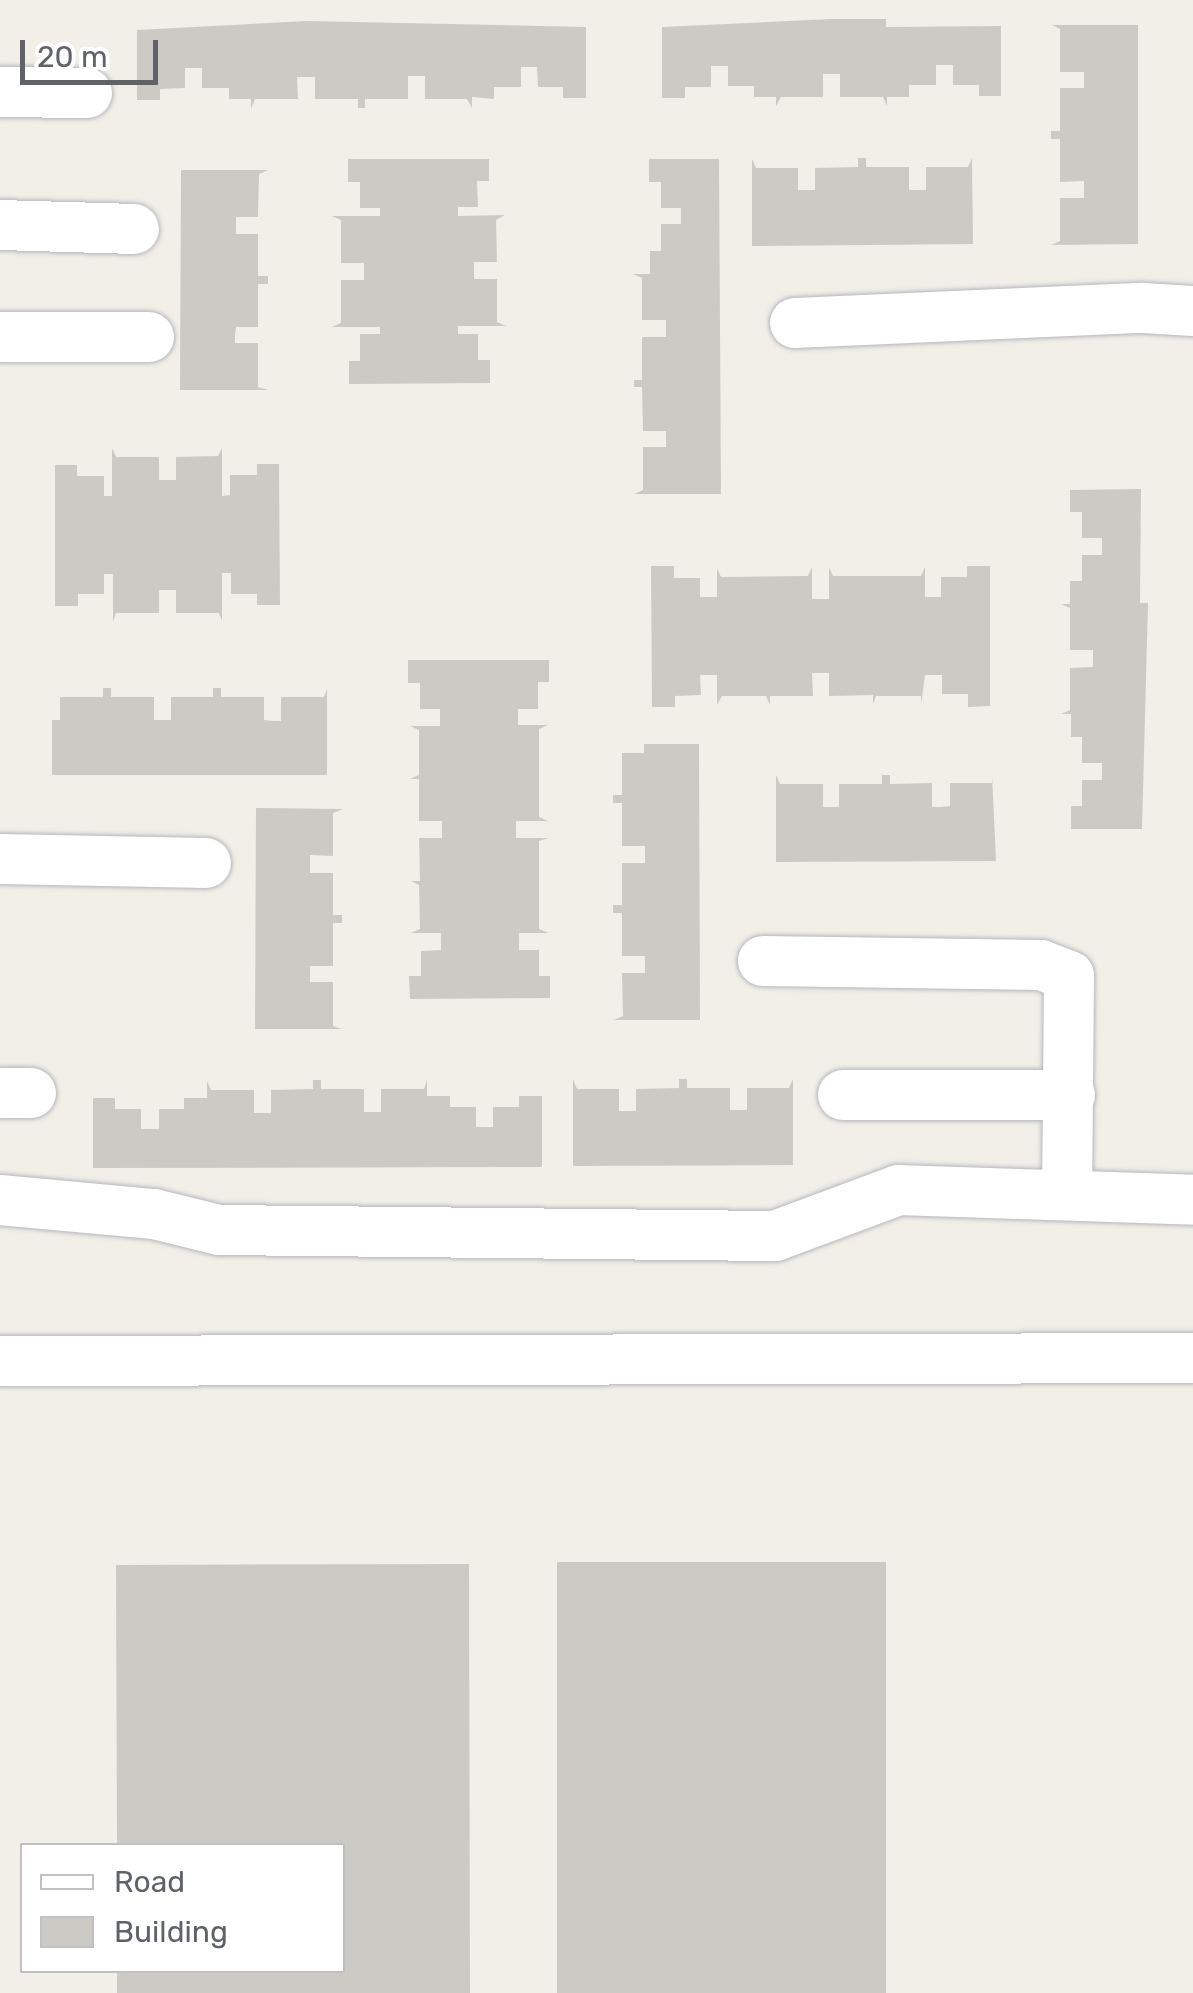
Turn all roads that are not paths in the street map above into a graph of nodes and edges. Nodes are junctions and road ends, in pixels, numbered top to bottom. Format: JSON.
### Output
{"nodes":[{"id":1,"x":0,"y":92,"type":"edge"},
{"id":2,"x":87,"y":92,"type":"dead end"},
{"id":3,"x":0,"y":225,"type":"edge"},
{"id":4,"x":134,"y":229,"type":"dead end"},
{"id":5,"x":1193,"y":312,"type":"edge"},
{"id":6,"x":795,"y":323,"type":"dead end"},
{"id":7,"x":0,"y":337,"type":"edge"},
{"id":8,"x":149,"y":337,"type":"dead end"},
{"id":9,"x":0,"y":859,"type":"edge"},
{"id":10,"x":206,"y":863,"type":"dead end"},
{"id":11,"x":763,"y":961,"type":"dead end"},
{"id":12,"x":844,"y":1094,"type":"dead end"},
{"id":13,"x":1070,"y":1095,"type":"junction"},
{"id":14,"x":1067,"y":1196,"type":"junction"},
{"id":15,"x":0,"y":1200,"type":"edge"},
{"id":16,"x":1193,"y":1200,"type":"edge"},
{"id":17,"x":1193,"y":1358,"type":"edge"},
{"id":18,"x":0,"y":1361,"type":"edge"}],
"edges":[{"from":1,"to":2,"type":"street"},
{"from":3,"to":4,"type":"street"},
{"from":5,"to":6,"type":"street"},
{"from":7,"to":8,"type":"street"},
{"from":9,"to":10,"type":"street"},
{"from":11,"to":13,"type":"street"},
{"from":12,"to":13,"type":"street"},
{"from":13,"to":14,"type":"street"},
{"from":14,"to":15,"type":"street"},
{"from":14,"to":16,"type":"street"},
{"from":17,"to":18,"type":"street"}]}
